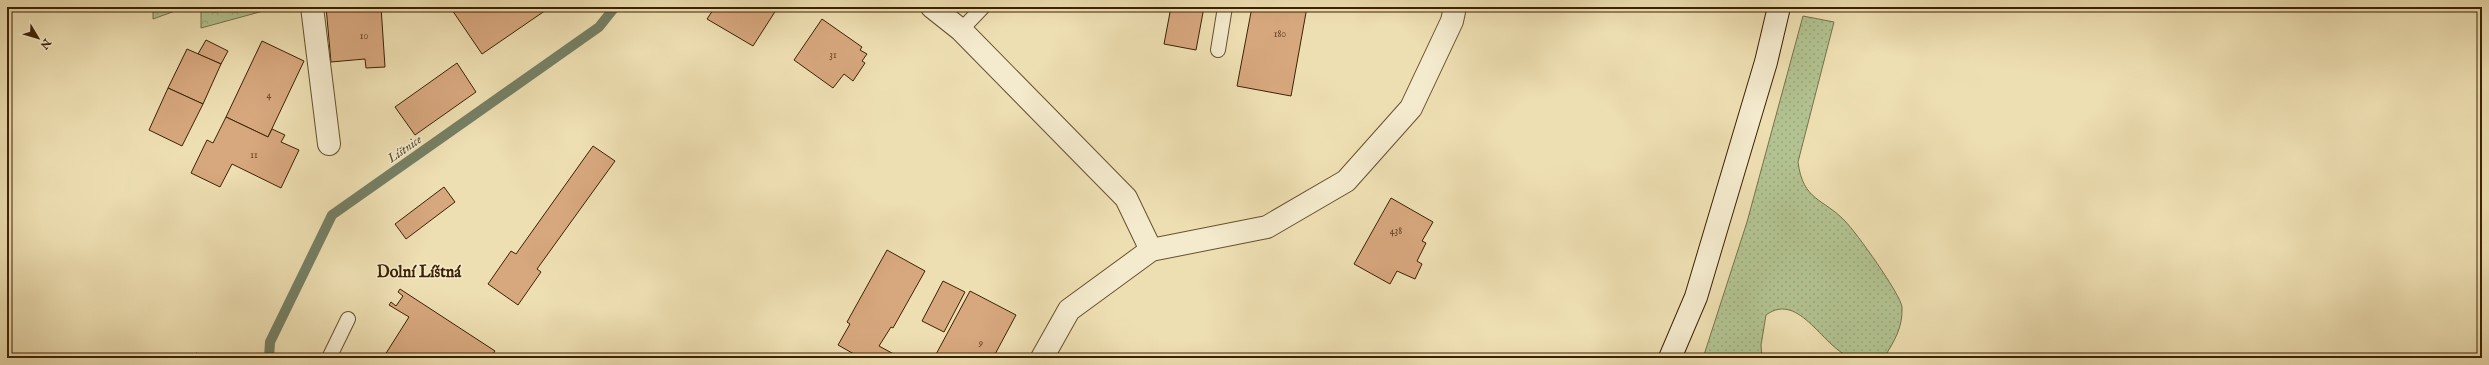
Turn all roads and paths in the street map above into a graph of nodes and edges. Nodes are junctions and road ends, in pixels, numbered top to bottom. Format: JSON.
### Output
{"nodes":[{"id":1,"x":312,"y":7,"type":"edge"},
{"id":2,"x":932,"y":7,"type":"edge"},
{"id":3,"x":983,"y":7,"type":"edge"},
{"id":4,"x":1225,"y":7,"type":"edge"},
{"id":5,"x":1455,"y":7,"type":"edge"},
{"id":6,"x":1779,"y":7,"type":"edge"},
{"id":7,"x":961,"y":30,"type":"junction"},
{"id":8,"x":1218,"y":50,"type":"dead end"},
{"id":9,"x":329,"y":144,"type":"dead end"},
{"id":10,"x":1151,"y":250,"type":"junction"},
{"id":11,"x":348,"y":319,"type":"dead end"},
{"id":12,"x":329,"y":358,"type":"edge"},
{"id":13,"x":1042,"y":358,"type":"edge"},
{"id":14,"x":1670,"y":358,"type":"edge"}],
"edges":[{"from":1,"to":9,"type":"street"},
{"from":2,"to":7,"type":"street"},
{"from":3,"to":7,"type":"lane"},
{"from":4,"to":8,"type":"lane"},
{"from":5,"to":10,"type":"street"},
{"from":6,"to":14,"type":"street"},
{"from":7,"to":10,"type":"street"},
{"from":10,"to":13,"type":"street"},
{"from":11,"to":12,"type":"lane"}]}
